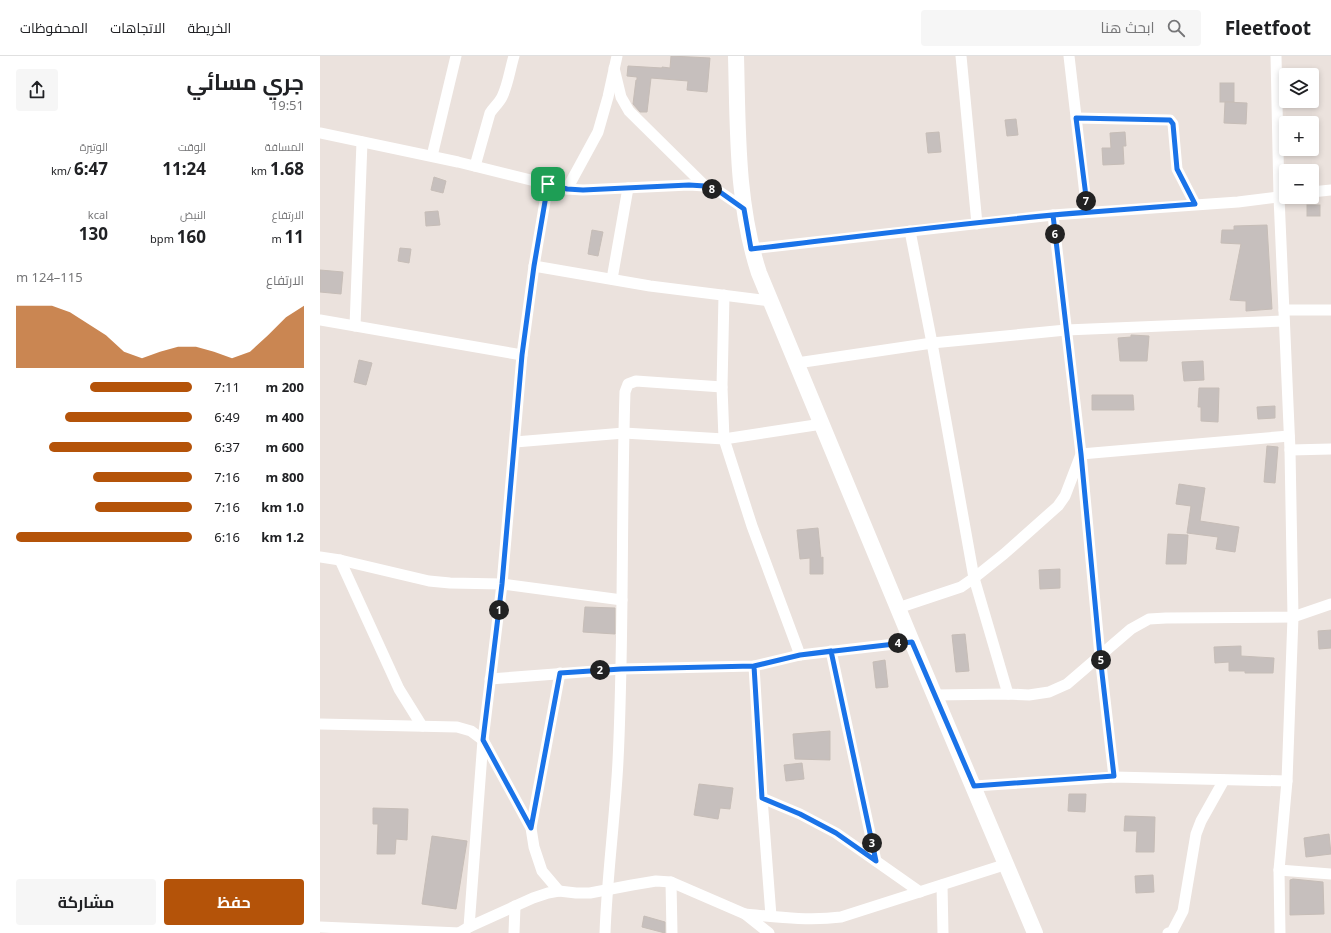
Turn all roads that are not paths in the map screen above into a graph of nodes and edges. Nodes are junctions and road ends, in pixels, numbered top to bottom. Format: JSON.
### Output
{"nodes":[{"id":1,"x":456,"y":56,"type":"edge"},
{"id":2,"x":514,"y":56,"type":"edge"},
{"id":3,"x":616,"y":56,"type":"edge"},
{"id":4,"x":736,"y":56,"type":"edge"},
{"id":5,"x":961,"y":56,"type":"edge"},
{"id":6,"x":1069,"y":56,"type":"edge"},
{"id":7,"x":1276,"y":56,"type":"edge"},
{"id":8,"x":614,"y":68,"type":"junction"},
{"id":9,"x":1076,"y":118,"type":"junction"},
{"id":10,"x":320,"y":133,"type":"edge"},
{"id":11,"x":362,"y":142,"type":"junction"},
{"id":12,"x":432,"y":156,"type":"junction"},
{"id":13,"x":1281,"y":164,"type":"edge"},
{"id":14,"x":475,"y":166,"type":"junction"},
{"id":15,"x":548,"y":184,"type":"junction"},
{"id":16,"x":705,"y":186,"type":"junction"},
{"id":17,"x":628,"y":188,"type":"junction"},
{"id":18,"x":567,"y":189,"type":"junction"},
{"id":19,"x":1331,"y":190,"type":"edge"},
{"id":20,"x":1319,"y":191,"type":"edge"},
{"id":21,"x":1279,"y":197,"type":"edge"},
{"id":22,"x":1195,"y":204,"type":"junction"},
{"id":23,"x":1282,"y":204,"type":"edge"},
{"id":24,"x":744,"y":209,"type":"junction"},
{"id":25,"x":1088,"y":212,"type":"junction"},
{"id":26,"x":1053,"y":215,"type":"junction"},
{"id":27,"x":977,"y":224,"type":"junction"},
{"id":28,"x":910,"y":231,"type":"junction"},
{"id":29,"x":751,"y":249,"type":"junction"},
{"id":30,"x":534,"y":266,"type":"junction"},
{"id":31,"x":612,"y":279,"type":"junction"},
{"id":32,"x":724,"y":295,"type":"junction"},
{"id":33,"x":770,"y":301,"type":"junction"},
{"id":34,"x":1284,"y":310,"type":"junction"},
{"id":35,"x":1331,"y":310,"type":"edge"},
{"id":36,"x":320,"y":320,"type":"edge"},
{"id":37,"x":1284,"y":322,"type":"junction"},
{"id":38,"x":355,"y":326,"type":"junction"},
{"id":39,"x":1066,"y":330,"type":"junction"},
{"id":40,"x":932,"y":343,"type":"junction"},
{"id":41,"x":522,"y":355,"type":"junction"},
{"id":42,"x":797,"y":362,"type":"junction"},
{"id":43,"x":722,"y":387,"type":"junction"},
{"id":44,"x":822,"y":424,"type":"junction"},
{"id":45,"x":624,"y":433,"type":"junction"},
{"id":46,"x":1289,"y":436,"type":"junction"},
{"id":47,"x":724,"y":439,"type":"junction"},
{"id":48,"x":515,"y":442,"type":"junction"},
{"id":49,"x":1331,"y":449,"type":"edge"},
{"id":50,"x":1290,"y":450,"type":"junction"},
{"id":51,"x":1081,"y":454,"type":"junction"},
{"id":52,"x":320,"y":557,"type":"edge"},
{"id":53,"x":340,"y":560,"type":"junction"},
{"id":54,"x":974,"y":578,"type":"junction"},
{"id":55,"x":502,"y":584,"type":"junction"},
{"id":56,"x":622,"y":600,"type":"junction"},
{"id":57,"x":1331,"y":604,"type":"edge"},
{"id":58,"x":898,"y":608,"type":"junction"},
{"id":59,"x":1293,"y":617,"type":"junction"},
{"id":60,"x":912,"y":642,"type":"junction"},
{"id":61,"x":831,"y":651,"type":"junction"},
{"id":62,"x":800,"y":655,"type":"junction"},
{"id":63,"x":1100,"y":656,"type":"junction"},
{"id":64,"x":754,"y":666,"type":"junction"},
{"id":65,"x":621,"y":669,"type":"junction"},
{"id":66,"x":560,"y":673,"type":"junction"},
{"id":67,"x":490,"y":679,"type":"junction"},
{"id":68,"x":1008,"y":694,"type":"junction"},
{"id":69,"x":934,"y":695,"type":"junction"},
{"id":70,"x":320,"y":724,"type":"edge"},
{"id":71,"x":422,"y":726,"type":"junction"},
{"id":72,"x":483,"y":740,"type":"junction"},
{"id":73,"x":1114,"y":776,"type":"junction"},
{"id":74,"x":1224,"y":780,"type":"junction"},
{"id":75,"x":1287,"y":781,"type":"junction"},
{"id":76,"x":974,"y":786,"type":"junction"},
{"id":77,"x":762,"y":798,"type":"junction"},
{"id":78,"x":531,"y":828,"type":"junction"},
{"id":79,"x":876,"y":861,"type":"junction"},
{"id":80,"x":1006,"y":864,"type":"junction"},
{"id":81,"x":1279,"y":870,"type":"junction"},
{"id":82,"x":1331,"y":874,"type":"edge"},
{"id":83,"x":671,"y":882,"type":"junction"},
{"id":84,"x":942,"y":885,"type":"junction"},
{"id":85,"x":607,"y":890,"type":"junction"},
{"id":86,"x":558,"y":891,"type":"junction"},
{"id":87,"x":920,"y":892,"type":"junction"},
{"id":88,"x":515,"y":906,"type":"junction"},
{"id":89,"x":745,"y":914,"type":"junction"},
{"id":90,"x":771,"y":916,"type":"junction"},
{"id":91,"x":320,"y":927,"type":"edge"},
{"id":92,"x":463,"y":931,"type":"edge"},
{"id":93,"x":514,"y":933,"type":"edge"},
{"id":94,"x":605,"y":933,"type":"edge"},
{"id":95,"x":672,"y":933,"type":"edge"},
{"id":96,"x":769,"y":933,"type":"edge"},
{"id":97,"x":943,"y":933,"type":"edge"},
{"id":98,"x":1035,"y":933,"type":"edge"},
{"id":99,"x":1168,"y":933,"type":"edge"},
{"id":100,"x":1280,"y":933,"type":"edge"}],
"edges":[{"from":1,"to":12,"type":"street"},
{"from":2,"to":14,"type":"street"},
{"from":3,"to":8,"type":"street"},
{"from":4,"to":24,"type":"street"},
{"from":5,"to":27,"type":"street"},
{"from":6,"to":9,"type":"street"},
{"from":7,"to":13,"type":"street"},
{"from":8,"to":16,"type":"street"},
{"from":8,"to":18,"type":"street"},
{"from":9,"to":22,"type":"street"},
{"from":9,"to":25,"type":"street"},
{"from":10,"to":11,"type":"street"},
{"from":11,"to":12,"type":"street"},
{"from":11,"to":38,"type":"street"},
{"from":12,"to":14,"type":"street"},
{"from":14,"to":15,"type":"street"},
{"from":15,"to":18,"type":"street"},
{"from":15,"to":30,"type":"street"},
{"from":16,"to":17,"type":"street"},
{"from":16,"to":24,"type":"street"},
{"from":17,"to":18,"type":"street"},
{"from":17,"to":31,"type":"street"},
{"from":19,"to":20,"type":"street"},
{"from":21,"to":22,"type":"street"},
{"from":22,"to":25,"type":"street"},
{"from":23,"to":34,"type":"street"},
{"from":24,"to":29,"type":"street"},
{"from":25,"to":26,"type":"street"},
{"from":26,"to":27,"type":"street"},
{"from":26,"to":39,"type":"street"},
{"from":27,"to":28,"type":"street"},
{"from":28,"to":29,"type":"street"},
{"from":28,"to":40,"type":"street"},
{"from":29,"to":33,"type":"street"},
{"from":30,"to":31,"type":"street"},
{"from":30,"to":41,"type":"street"},
{"from":31,"to":32,"type":"street"},
{"from":32,"to":33,"type":"street"},
{"from":32,"to":43,"type":"street"},
{"from":33,"to":42,"type":"street"},
{"from":34,"to":35,"type":"street"},
{"from":34,"to":37,"type":"street"},
{"from":36,"to":38,"type":"street"},
{"from":37,"to":39,"type":"street"},
{"from":37,"to":46,"type":"street"},
{"from":38,"to":41,"type":"street"},
{"from":39,"to":40,"type":"street"},
{"from":39,"to":51,"type":"street"},
{"from":40,"to":42,"type":"street"},
{"from":40,"to":54,"type":"street"},
{"from":41,"to":48,"type":"street"},
{"from":42,"to":44,"type":"street"},
{"from":43,"to":45,"type":"street"},
{"from":43,"to":47,"type":"street"},
{"from":44,"to":47,"type":"street"},
{"from":44,"to":58,"type":"street"},
{"from":45,"to":47,"type":"street"},
{"from":45,"to":48,"type":"street"},
{"from":45,"to":56,"type":"street"},
{"from":46,"to":50,"type":"street"},
{"from":46,"to":51,"type":"street"},
{"from":47,"to":62,"type":"street"},
{"from":48,"to":55,"type":"street"},
{"from":49,"to":50,"type":"street"},
{"from":50,"to":59,"type":"street"},
{"from":51,"to":54,"type":"street"},
{"from":51,"to":63,"type":"street"},
{"from":52,"to":53,"type":"street"},
{"from":53,"to":55,"type":"street"},
{"from":53,"to":71,"type":"street"},
{"from":54,"to":58,"type":"street"},
{"from":54,"to":68,"type":"street"},
{"from":55,"to":56,"type":"street"},
{"from":55,"to":67,"type":"street"},
{"from":56,"to":65,"type":"street"},
{"from":57,"to":59,"type":"street"},
{"from":58,"to":60,"type":"street"},
{"from":59,"to":63,"type":"street"},
{"from":59,"to":75,"type":"street"},
{"from":60,"to":61,"type":"street"},
{"from":60,"to":69,"type":"street"},
{"from":61,"to":62,"type":"street"},
{"from":61,"to":79,"type":"street"},
{"from":62,"to":64,"type":"street"},
{"from":63,"to":68,"type":"street"},
{"from":63,"to":73,"type":"street"},
{"from":64,"to":65,"type":"street"},
{"from":64,"to":77,"type":"street"},
{"from":65,"to":66,"type":"street"},
{"from":65,"to":85,"type":"street"},
{"from":66,"to":67,"type":"street"},
{"from":66,"to":78,"type":"street"},
{"from":67,"to":72,"type":"street"},
{"from":68,"to":69,"type":"street"},
{"from":69,"to":76,"type":"street"},
{"from":70,"to":71,"type":"street"},
{"from":71,"to":72,"type":"street"},
{"from":72,"to":78,"type":"street"},
{"from":72,"to":92,"type":"street"},
{"from":73,"to":74,"type":"street"},
{"from":73,"to":76,"type":"street"},
{"from":74,"to":75,"type":"street"},
{"from":74,"to":99,"type":"street"},
{"from":75,"to":81,"type":"street"},
{"from":76,"to":80,"type":"street"},
{"from":77,"to":79,"type":"street"},
{"from":77,"to":90,"type":"street"},
{"from":78,"to":86,"type":"street"},
{"from":79,"to":87,"type":"street"},
{"from":80,"to":84,"type":"street"},
{"from":80,"to":98,"type":"street"},
{"from":81,"to":82,"type":"street"},
{"from":81,"to":100,"type":"street"},
{"from":83,"to":85,"type":"street"},
{"from":83,"to":89,"type":"street"},
{"from":83,"to":95,"type":"street"},
{"from":84,"to":87,"type":"street"},
{"from":84,"to":97,"type":"street"},
{"from":85,"to":86,"type":"street"},
{"from":85,"to":94,"type":"street"},
{"from":86,"to":88,"type":"street"},
{"from":87,"to":90,"type":"street"},
{"from":88,"to":92,"type":"street"},
{"from":88,"to":93,"type":"street"},
{"from":89,"to":90,"type":"street"},
{"from":89,"to":96,"type":"street"},
{"from":91,"to":92,"type":"street"}]}
